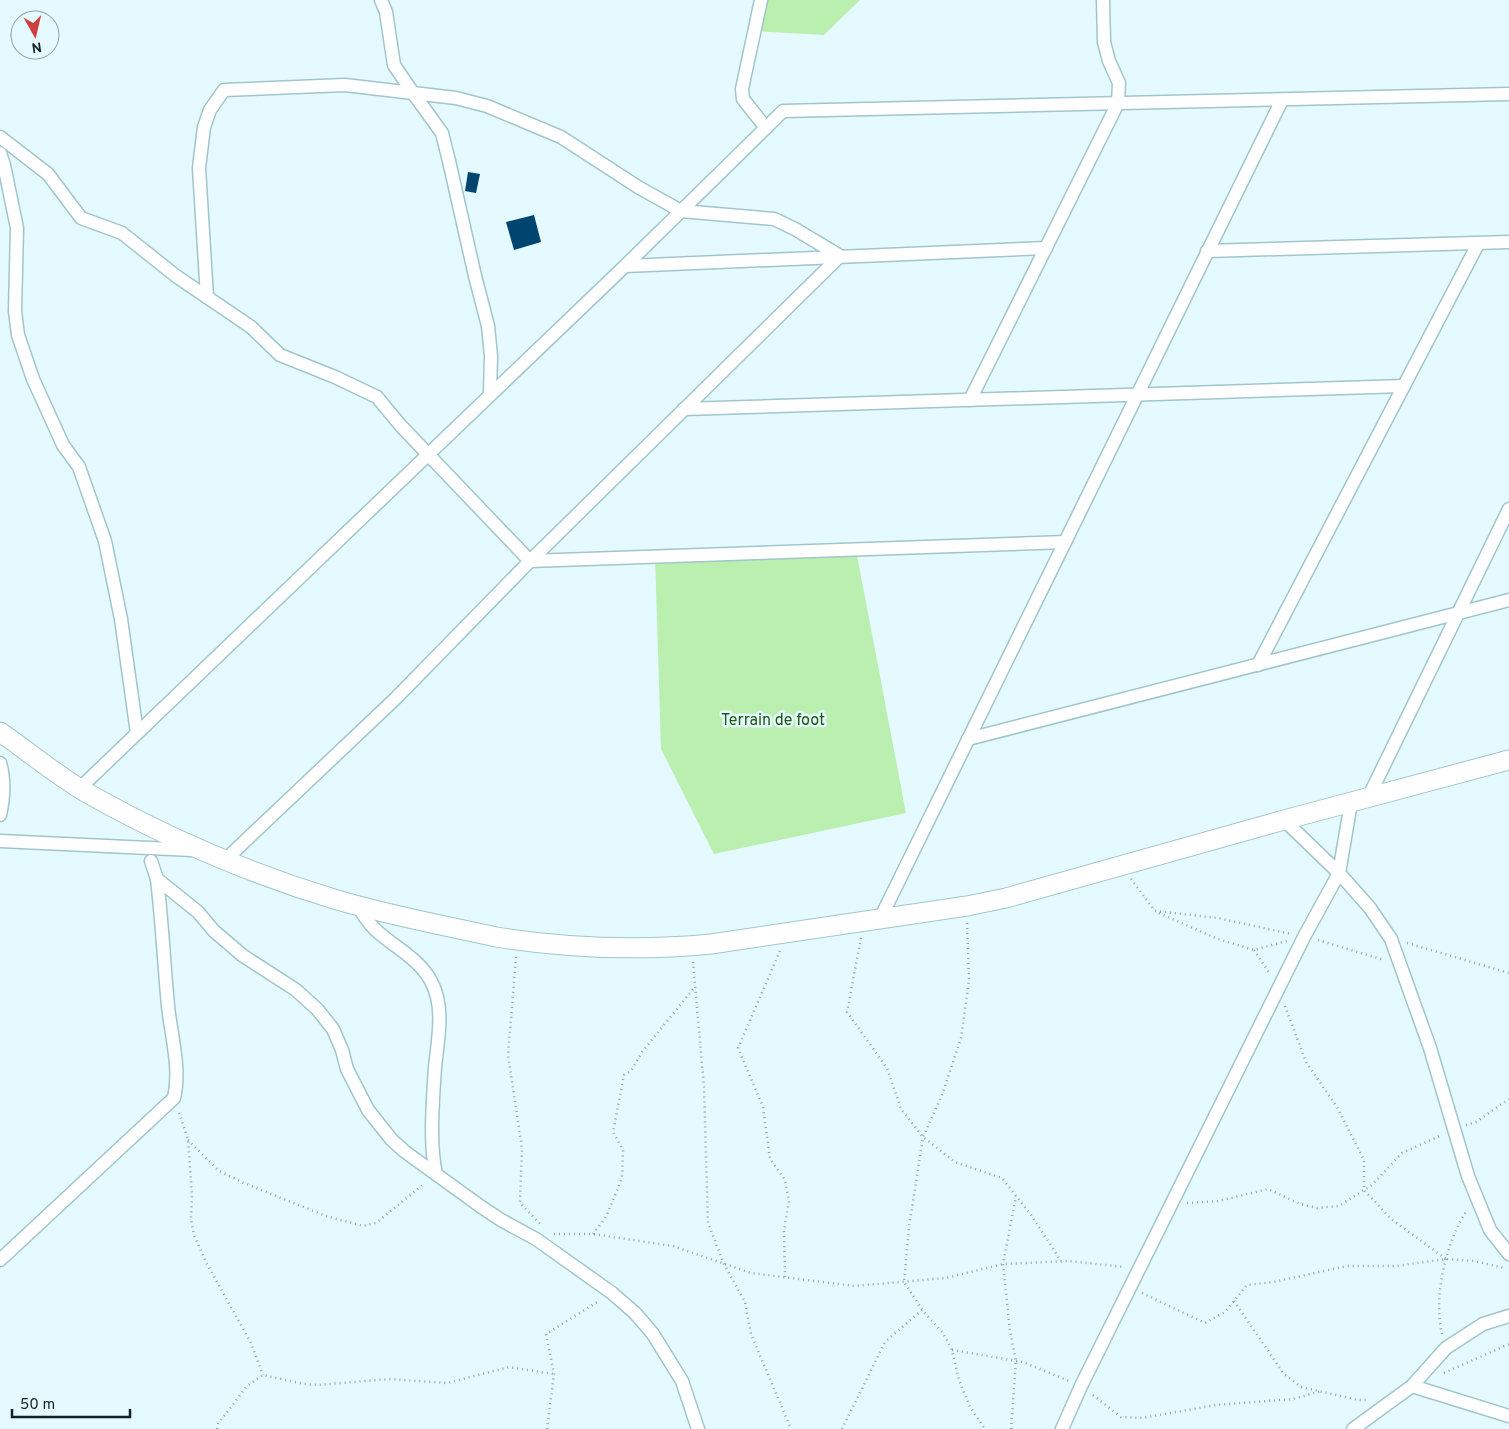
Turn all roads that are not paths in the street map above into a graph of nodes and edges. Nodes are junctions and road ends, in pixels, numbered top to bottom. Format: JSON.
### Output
{"nodes":[{"id":1,"x":381,"y":0,"type":"edge"},
{"id":2,"x":761,"y":0,"type":"edge"},
{"id":3,"x":1103,"y":0,"type":"edge"},
{"id":4,"x":413,"y":93,"type":"junction"},
{"id":5,"x":1509,"y":94,"type":"edge"},
{"id":6,"x":1282,"y":100,"type":"junction"},
{"id":7,"x":1118,"y":104,"type":"junction"},
{"id":8,"x":766,"y":128,"type":"junction"},
{"id":9,"x":0,"y":137,"type":"edge"},
{"id":10,"x":0,"y":154,"type":"edge"},
{"id":11,"x":681,"y":211,"type":"junction"},
{"id":12,"x":1509,"y":242,"type":"edge"},
{"id":13,"x":1478,"y":244,"type":"junction"},
{"id":14,"x":1046,"y":248,"type":"junction"},
{"id":15,"x":1207,"y":251,"type":"junction"},
{"id":16,"x":840,"y":256,"type":"junction"},
{"id":17,"x":625,"y":266,"type":"junction"},
{"id":18,"x":207,"y":297,"type":"junction"},
{"id":19,"x":1404,"y":386,"type":"junction"},
{"id":20,"x":490,"y":394,"type":"junction"},
{"id":21,"x":1137,"y":395,"type":"junction"},
{"id":22,"x":970,"y":400,"type":"junction"},
{"id":23,"x":684,"y":409,"type":"junction"},
{"id":24,"x":428,"y":454,"type":"junction"},
{"id":25,"x":1509,"y":508,"type":"edge"},
{"id":26,"x":1065,"y":542,"type":"junction"},
{"id":27,"x":530,"y":561,"type":"junction"},
{"id":28,"x":1509,"y":600,"type":"edge"},
{"id":29,"x":1458,"y":613,"type":"junction"},
{"id":30,"x":1258,"y":665,"type":"junction"},
{"id":31,"x":0,"y":732,"type":"edge"},
{"id":32,"x":136,"y":733,"type":"junction"},
{"id":33,"x":968,"y":739,"type":"junction"},
{"id":34,"x":1509,"y":760,"type":"edge"},
{"id":35,"x":0,"y":763,"type":"edge"},
{"id":36,"x":80,"y":788,"type":"junction"},
{"id":37,"x":1359,"y":801,"type":"junction"},
{"id":38,"x":0,"y":814,"type":"edge"},
{"id":39,"x":1284,"y":820,"type":"junction"},
{"id":40,"x":0,"y":841,"type":"edge"},
{"id":41,"x":200,"y":850,"type":"junction"},
{"id":42,"x":225,"y":860,"type":"junction"},
{"id":43,"x":151,"y":861,"type":"dead end"},
{"id":44,"x":1339,"y":873,"type":"junction"},
{"id":45,"x":157,"y":879,"type":"junction"},
{"id":46,"x":357,"y":905,"type":"junction"},
{"id":47,"x":872,"y":920,"type":"junction"},
{"id":48,"x":436,"y":1174,"type":"junction"},
{"id":49,"x":1509,"y":1254,"type":"edge"},
{"id":50,"x":0,"y":1260,"type":"edge"},
{"id":51,"x":1509,"y":1316,"type":"edge"},
{"id":52,"x":1412,"y":1386,"type":"junction"},
{"id":53,"x":1509,"y":1416,"type":"edge"},
{"id":54,"x":698,"y":1429,"type":"edge"},
{"id":55,"x":1062,"y":1429,"type":"edge"},
{"id":56,"x":1353,"y":1429,"type":"edge"}],
"edges":[{"from":1,"to":4,"type":"street"},
{"from":2,"to":8,"type":"street"},
{"from":3,"to":7,"type":"street"},
{"from":4,"to":11,"type":"street"},
{"from":4,"to":18,"type":"street"},
{"from":4,"to":20,"type":"street"},
{"from":5,"to":6,"type":"street"},
{"from":6,"to":7,"type":"street"},
{"from":6,"to":15,"type":"street"},
{"from":7,"to":8,"type":"street"},
{"from":7,"to":14,"type":"street"},
{"from":8,"to":11,"type":"street"},
{"from":9,"to":18,"type":"street"},
{"from":10,"to":32,"type":"street"},
{"from":11,"to":16,"type":"street"},
{"from":11,"to":17,"type":"street"},
{"from":12,"to":13,"type":"street"},
{"from":13,"to":15,"type":"street"},
{"from":13,"to":19,"type":"street"},
{"from":14,"to":16,"type":"street"},
{"from":14,"to":22,"type":"street"},
{"from":15,"to":21,"type":"street"},
{"from":16,"to":17,"type":"street"},
{"from":16,"to":23,"type":"street"},
{"from":17,"to":20,"type":"street"},
{"from":18,"to":24,"type":"street"},
{"from":19,"to":21,"type":"street"},
{"from":19,"to":30,"type":"street"},
{"from":20,"to":24,"type":"street"},
{"from":21,"to":22,"type":"street"},
{"from":21,"to":26,"type":"street"},
{"from":22,"to":23,"type":"street"},
{"from":23,"to":27,"type":"street"},
{"from":24,"to":27,"type":"street"},
{"from":24,"to":32,"type":"street"},
{"from":25,"to":29,"type":"street"},
{"from":26,"to":27,"type":"street"},
{"from":26,"to":33,"type":"street"},
{"from":27,"to":42,"type":"street"},
{"from":28,"to":29,"type":"street"},
{"from":29,"to":30,"type":"street"},
{"from":29,"to":37,"type":"street"},
{"from":30,"to":33,"type":"street"},
{"from":31,"to":36,"type":"main road"},
{"from":32,"to":36,"type":"street"},
{"from":33,"to":47,"type":"street"},
{"from":34,"to":37,"type":"main road"},
{"from":35,"to":38,"type":"street"},
{"from":36,"to":41,"type":"main road"},
{"from":37,"to":39,"type":"main road"},
{"from":37,"to":44,"type":"street"},
{"from":39,"to":44,"type":"street"},
{"from":39,"to":47,"type":"main road"},
{"from":40,"to":41,"type":"street"},
{"from":41,"to":42,"type":"main road"},
{"from":42,"to":46,"type":"main road"},
{"from":43,"to":45,"type":"street"},
{"from":44,"to":49,"type":"street"},
{"from":44,"to":55,"type":"street"},
{"from":45,"to":48,"type":"street"},
{"from":45,"to":50,"type":"street"},
{"from":46,"to":47,"type":"main road"},
{"from":46,"to":48,"type":"street"},
{"from":48,"to":54,"type":"street"},
{"from":51,"to":52,"type":"street"},
{"from":52,"to":53,"type":"street"},
{"from":52,"to":56,"type":"street"}]}
